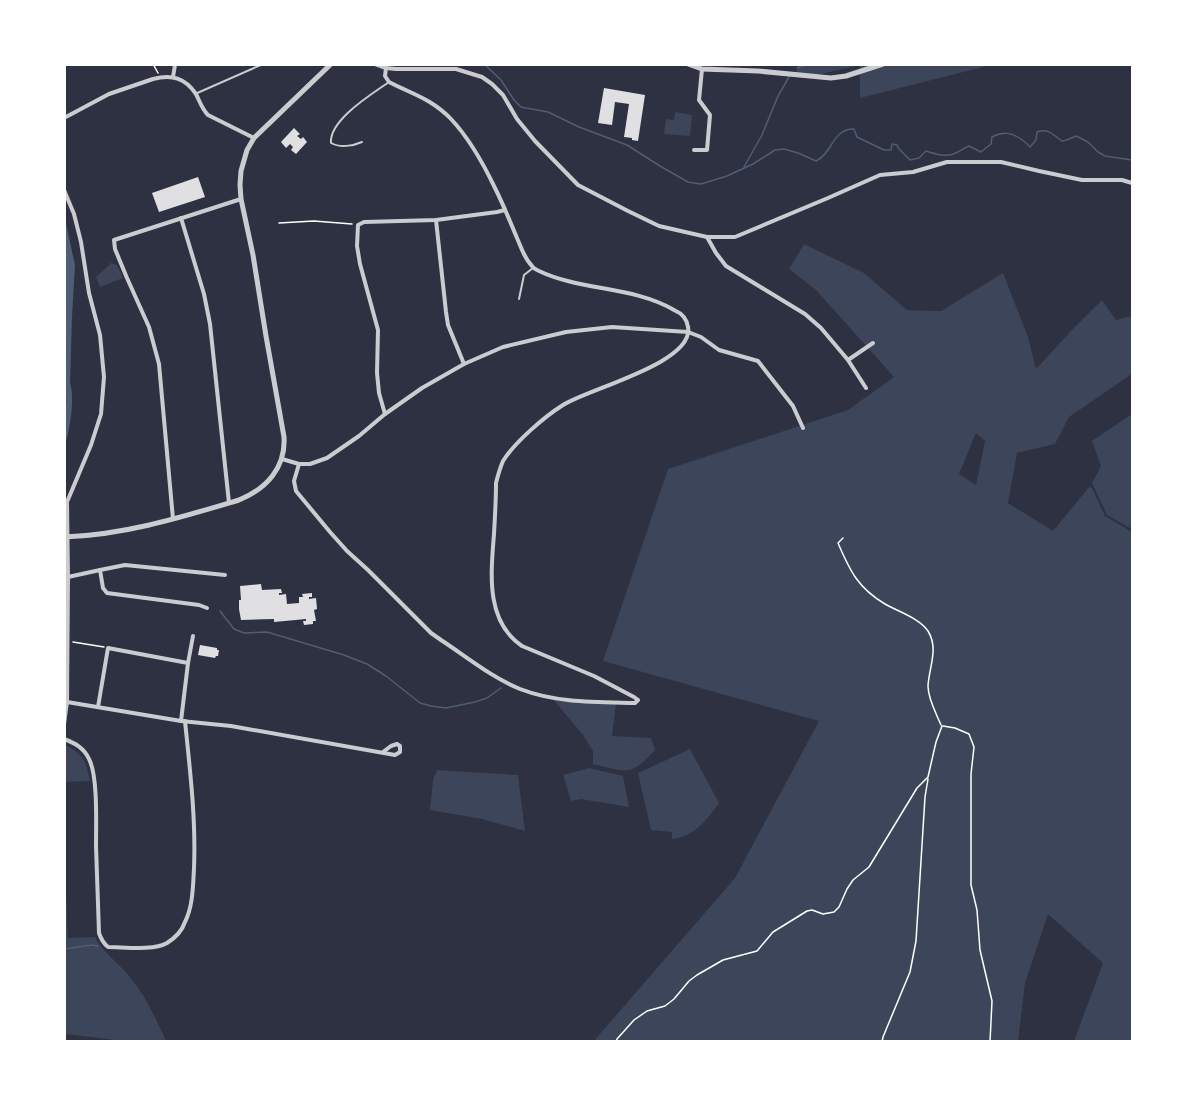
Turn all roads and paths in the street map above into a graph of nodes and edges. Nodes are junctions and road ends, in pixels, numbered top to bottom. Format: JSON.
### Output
{"nodes":[{"id":1,"x":153,"y":64,"type":"edge"},
{"id":2,"x":177,"y":64,"type":"edge"},
{"id":3,"x":263,"y":64,"type":"edge"},
{"id":4,"x":331,"y":64,"type":"edge"},
{"id":5,"x":375,"y":64,"type":"edge"},
{"id":6,"x":688,"y":64,"type":"edge"},
{"id":7,"x":883,"y":64,"type":"edge"},
{"id":8,"x":386,"y":68,"type":"junction"},
{"id":9,"x":702,"y":69,"type":"junction"},
{"id":10,"x":158,"y":72,"type":"dead end"},
{"id":11,"x":173,"y":77,"type":"junction"},
{"id":12,"x":388,"y":82,"type":"junction"},
{"id":13,"x":195,"y":94,"type":"junction"},
{"id":14,"x":64,"y":118,"type":"edge"},
{"id":15,"x":254,"y":138,"type":"junction"},
{"id":16,"x":362,"y":141,"type":"dead end"},
{"id":17,"x":694,"y":150,"type":"dead end"},
{"id":18,"x":1132,"y":183,"type":"edge"},
{"id":19,"x":64,"y":190,"type":"edge"},
{"id":20,"x":241,"y":199,"type":"junction"},
{"id":21,"x":505,"y":210,"type":"junction"},
{"id":22,"x":181,"y":218,"type":"junction"},
{"id":23,"x":436,"y":220,"type":"junction"},
{"id":24,"x":279,"y":223,"type":"dead end"},
{"id":25,"x":356,"y":225,"type":"junction"},
{"id":26,"x":707,"y":237,"type":"junction"},
{"id":27,"x":533,"y":268,"type":"junction"},
{"id":28,"x":519,"y":299,"type":"dead end"},
{"id":29,"x":688,"y":332,"type":"junction"},
{"id":30,"x":873,"y":343,"type":"dead end"},
{"id":31,"x":848,"y":360,"type":"junction"},
{"id":32,"x":464,"y":364,"type":"junction"},
{"id":33,"x":866,"y":388,"type":"dead end"},
{"id":34,"x":385,"y":414,"type":"junction"},
{"id":35,"x":803,"y":428,"type":"dead end"},
{"id":36,"x":282,"y":459,"type":"junction"},
{"id":37,"x":299,"y":464,"type":"junction"},
{"id":38,"x":229,"y":503,"type":"junction"},
{"id":39,"x":174,"y":519,"type":"junction"},
{"id":40,"x":65,"y":537,"type":"edge"},
{"id":41,"x":843,"y":538,"type":"dead end"},
{"id":42,"x":100,"y":570,"type":"junction"},
{"id":43,"x":225,"y":575,"type":"dead end"},
{"id":44,"x":68,"y":577,"type":"junction"},
{"id":45,"x":207,"y":608,"type":"dead end"},
{"id":46,"x":193,"y":636,"type":"dead end"},
{"id":47,"x":66,"y":641,"type":"junction"},
{"id":48,"x":108,"y":648,"type":"junction"},
{"id":49,"x":188,"y":663,"type":"junction"},
{"id":50,"x":67,"y":702,"type":"junction"},
{"id":51,"x":98,"y":707,"type":"junction"},
{"id":52,"x":183,"y":721,"type":"junction"},
{"id":53,"x":64,"y":724,"type":"edge"},
{"id":54,"x":942,"y":726,"type":"junction"},
{"id":55,"x":64,"y":739,"type":"edge"},
{"id":56,"x":383,"y":752,"type":"dead end"},
{"id":57,"x":928,"y":777,"type":"junction"},
{"id":58,"x":616,"y":1041,"type":"edge"},
{"id":59,"x":882,"y":1041,"type":"edge"},
{"id":60,"x":990,"y":1041,"type":"edge"}],
"edges":[{"from":1,"to":10,"type":"path"},
{"from":2,"to":11,"type":"street"},
{"from":3,"to":13,"type":"lane"},
{"from":4,"to":15,"type":"street"},
{"from":5,"to":8,"type":"street"},
{"from":6,"to":9,"type":"street"},
{"from":7,"to":9,"type":"street"},
{"from":8,"to":12,"type":"street"},
{"from":8,"to":26,"type":"street"},
{"from":9,"to":17,"type":"street"},
{"from":11,"to":13,"type":"street"},
{"from":11,"to":14,"type":"street"},
{"from":12,"to":16,"type":"lane"},
{"from":12,"to":21,"type":"street"},
{"from":13,"to":15,"type":"street"},
{"from":15,"to":20,"type":"street"},
{"from":18,"to":26,"type":"street"},
{"from":19,"to":40,"type":"street"},
{"from":20,"to":22,"type":"street"},
{"from":20,"to":36,"type":"street"},
{"from":21,"to":23,"type":"street"},
{"from":21,"to":27,"type":"street"},
{"from":22,"to":38,"type":"street"},
{"from":22,"to":39,"type":"street"},
{"from":23,"to":25,"type":"street"},
{"from":23,"to":32,"type":"street"},
{"from":24,"to":25,"type":"path"},
{"from":25,"to":34,"type":"street"},
{"from":26,"to":31,"type":"street"},
{"from":27,"to":28,"type":"lane"},
{"from":27,"to":29,"type":"street"},
{"from":29,"to":32,"type":"street"},
{"from":29,"to":35,"type":"street"},
{"from":29,"to":37,"type":"street"},
{"from":30,"to":31,"type":"street"},
{"from":31,"to":33,"type":"street"},
{"from":32,"to":34,"type":"street"},
{"from":34,"to":37,"type":"street"},
{"from":36,"to":37,"type":"street"},
{"from":36,"to":38,"type":"street"},
{"from":38,"to":39,"type":"street"},
{"from":39,"to":40,"type":"street"},
{"from":40,"to":44,"type":"street"},
{"from":41,"to":54,"type":"path"},
{"from":42,"to":43,"type":"street"},
{"from":42,"to":44,"type":"street"},
{"from":42,"to":45,"type":"street"},
{"from":44,"to":47,"type":"street"},
{"from":46,"to":49,"type":"street"},
{"from":47,"to":48,"type":"path"},
{"from":47,"to":50,"type":"street"},
{"from":48,"to":49,"type":"street"},
{"from":48,"to":51,"type":"street"},
{"from":49,"to":52,"type":"street"},
{"from":50,"to":51,"type":"street"},
{"from":50,"to":53,"type":"street"},
{"from":51,"to":52,"type":"street"},
{"from":52,"to":55,"type":"street"},
{"from":52,"to":56,"type":"street"},
{"from":54,"to":57,"type":"path"},
{"from":54,"to":60,"type":"path"},
{"from":57,"to":58,"type":"path"},
{"from":57,"to":59,"type":"path"}]}
